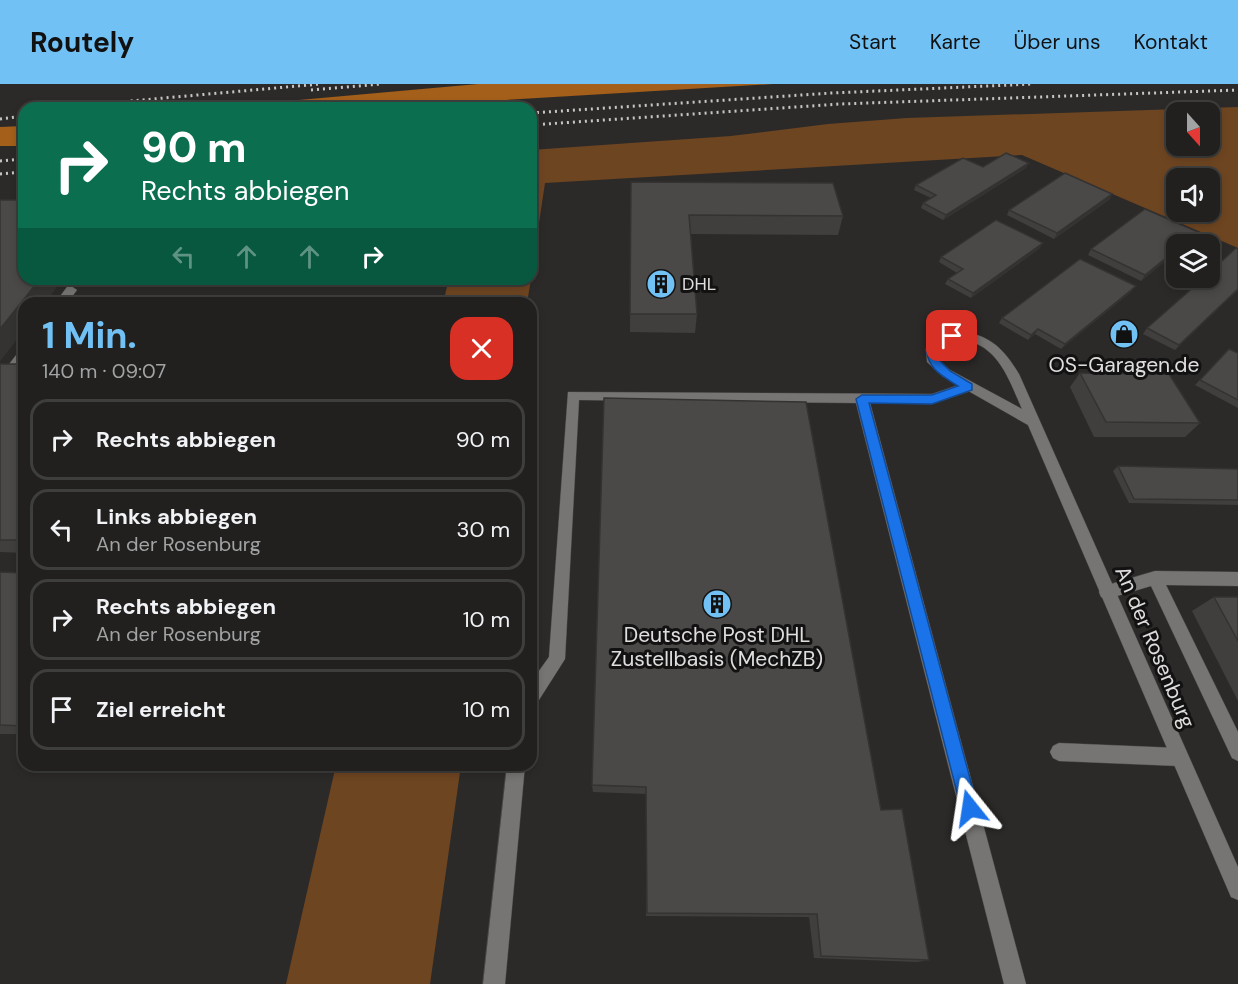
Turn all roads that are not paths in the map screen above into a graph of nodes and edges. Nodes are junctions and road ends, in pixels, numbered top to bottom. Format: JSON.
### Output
{"nodes":[{"id":1,"x":71,"y":290,"type":"dead end"},
{"id":2,"x":66,"y":297,"type":"edge"},
{"id":3,"x":18,"y":361,"type":"edge"},
{"id":4,"x":0,"y":385,"type":"edge"},
{"id":5,"x":968,"y":387,"type":"junction"},
{"id":6,"x":862,"y":399,"type":"junction"},
{"id":7,"x":1032,"y":422,"type":"junction"},
{"id":8,"x":1155,"y":578,"type":"junction"},
{"id":9,"x":1238,"y":579,"type":"edge"},
{"id":10,"x":1107,"y":592,"type":"junction"},
{"id":11,"x":537,"y":688,"type":"edge"},
{"id":12,"x":1059,"y":752,"type":"dead end"},
{"id":13,"x":1238,"y":752,"type":"edge"},
{"id":14,"x":1178,"y":757,"type":"junction"},
{"id":15,"x":515,"y":771,"type":"edge"},
{"id":16,"x":1238,"y":890,"type":"edge"},
{"id":17,"x":494,"y":984,"type":"edge"},
{"id":18,"x":1015,"y":984,"type":"edge"}],
"edges":[{"from":1,"to":2,"type":"street"},
{"from":3,"to":4,"type":"street"},
{"from":5,"to":6,"type":"street"},
{"from":5,"to":7,"type":"street","name":"An der Rosenburg"},
{"from":5,"to":7,"type":"street","name":"An der Rosenburg"},
{"from":6,"to":11,"type":"street"},
{"from":6,"to":18,"type":"street"},
{"from":7,"to":10,"type":"street","name":"An der Rosenburg"},
{"from":8,"to":9,"type":"street"},
{"from":8,"to":10,"type":"street"},
{"from":8,"to":13,"type":"street"},
{"from":10,"to":14,"type":"street","name":"An der Rosenburg"},
{"from":12,"to":14,"type":"street"},
{"from":14,"to":16,"type":"street","name":"An der Rosenburg"},
{"from":15,"to":17,"type":"street"}]}
